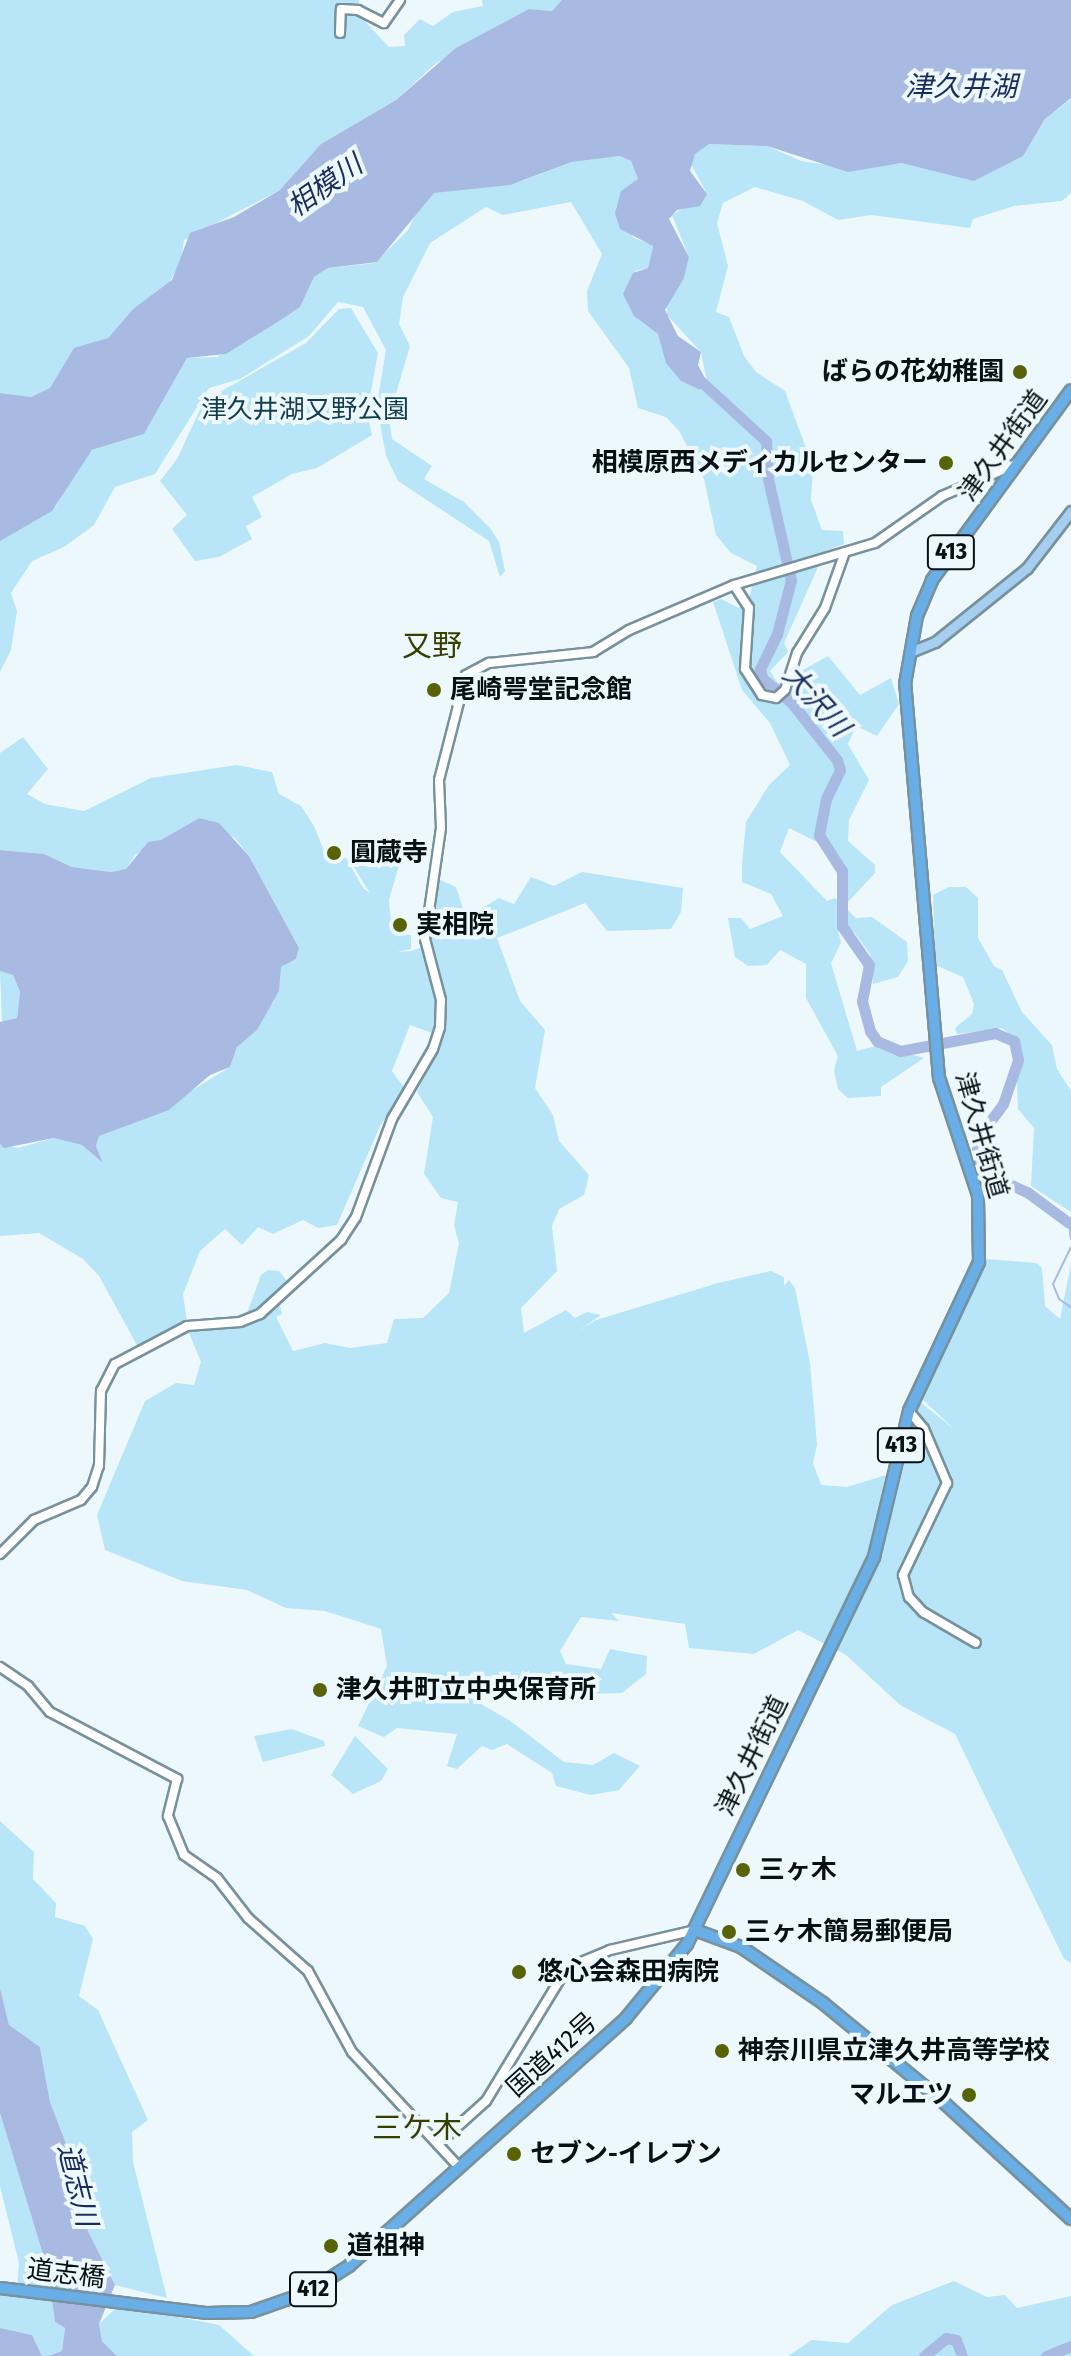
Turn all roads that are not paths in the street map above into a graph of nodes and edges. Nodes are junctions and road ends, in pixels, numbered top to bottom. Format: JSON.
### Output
{"nodes":[{"id":1,"x":400,"y":0,"type":"edge"},
{"id":2,"x":340,"y":33,"type":"dead end"},
{"id":3,"x":1071,"y":390,"type":"edge"},
{"id":4,"x":1016,"y":464,"type":"junction"},
{"id":5,"x":1071,"y":511,"type":"edge"},
{"id":6,"x":845,"y":552,"type":"junction"},
{"id":7,"x":736,"y":584,"type":"junction"},
{"id":8,"x":910,"y":652,"type":"junction"},
{"id":9,"x":909,"y":1411,"type":"junction"},
{"id":10,"x":0,"y":1554,"type":"edge"},
{"id":11,"x":976,"y":1643,"type":"dead end"},
{"id":12,"x":0,"y":1667,"type":"edge"},
{"id":13,"x":695,"y":1930,"type":"junction"},
{"id":14,"x":438,"y":2144,"type":"junction"},
{"id":15,"x":459,"y":2167,"type":"junction"},
{"id":16,"x":1071,"y":2219,"type":"edge"},
{"id":17,"x":0,"y":2288,"type":"edge"},
{"id":18,"x":128,"y":2304,"type":"joint"}],
"edges":[{"from":1,"to":2,"type":"street"},
{"from":3,"to":4,"type":"highway","name":"津久井街道","number":"413"},
{"from":4,"to":6,"type":"street"},
{"from":4,"to":8,"type":"highway","name":"津久井街道","number":"413"},
{"from":5,"to":8,"type":"main road"},
{"from":6,"to":7,"type":"street"},
{"from":6,"to":7,"type":"street"},
{"from":7,"to":10,"type":"street"},
{"from":8,"to":9,"type":"highway","name":"津久井街道","number":"413"},
{"from":9,"to":11,"type":"street"},
{"from":9,"to":13,"type":"highway","name":"津久井街道","number":"413"},
{"from":12,"to":14,"type":"street"},
{"from":13,"to":14,"type":"street"},
{"from":13,"to":15,"type":"highway","name":"国道412号","number":"412"},
{"from":13,"to":16,"type":"highway"},
{"from":14,"to":15,"type":"street"},
{"from":15,"to":18,"type":"highway","name":"国道412号","number":"412"},
{"from":17,"to":18,"type":"highway","name":"道志橋","number":"412"}]}
